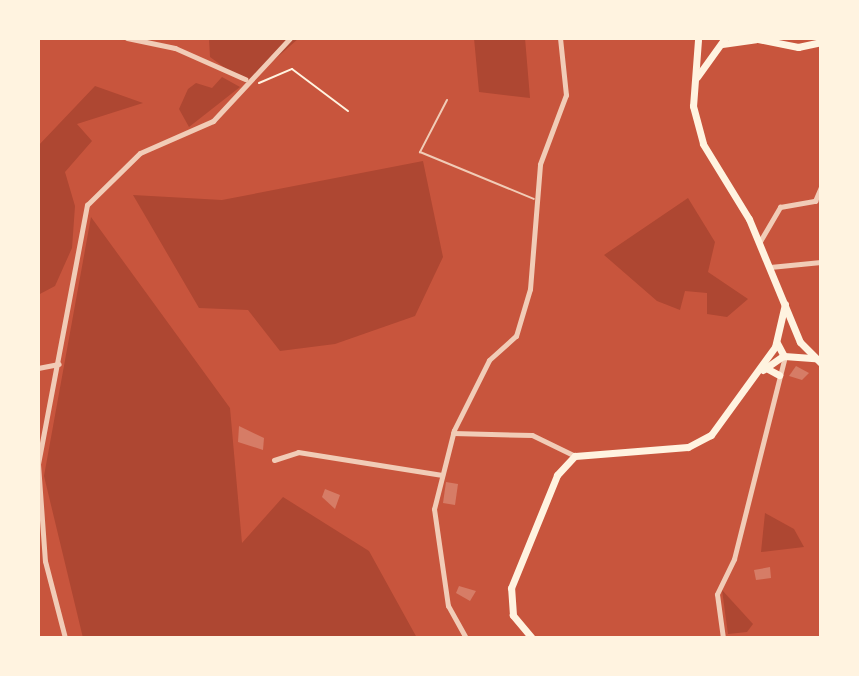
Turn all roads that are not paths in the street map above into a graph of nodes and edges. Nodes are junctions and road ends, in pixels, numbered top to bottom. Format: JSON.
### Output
{"nodes":[{"id":1,"x":127,"y":38,"type":"edge"},
{"id":2,"x":290,"y":38,"type":"edge"},
{"id":3,"x":560,"y":38,"type":"edge"},
{"id":4,"x":697,"y":39,"type":"edge"},
{"id":5,"x":756,"y":39,"type":"edge"},
{"id":6,"x":821,"y":42,"type":"edge"},
{"id":7,"x":721,"y":44,"type":"edge"},
{"id":8,"x":245,"y":79,"type":"junction"},
{"id":9,"x":694,"y":86,"type":"junction"},
{"id":10,"x":447,"y":100,"type":"dead end"},
{"id":11,"x":821,"y":187,"type":"edge"},
{"id":12,"x":534,"y":199,"type":"junction"},
{"id":13,"x":759,"y":243,"type":"junction"},
{"id":14,"x":821,"y":262,"type":"edge"},
{"id":15,"x":770,"y":267,"type":"junction"},
{"id":16,"x":785,"y":304,"type":"junction"},
{"id":17,"x":779,"y":339,"type":"junction"},
{"id":18,"x":799,"y":340,"type":"junction"},
{"id":19,"x":788,"y":356,"type":"junction"},
{"id":20,"x":819,"y":361,"type":"edge"},
{"id":21,"x":59,"y":364,"type":"junction"},
{"id":22,"x":38,"y":368,"type":"edge"},
{"id":23,"x":761,"y":371,"type":"junction"},
{"id":24,"x":779,"y":375,"type":"junction"},
{"id":25,"x":453,"y":433,"type":"junction"},
{"id":26,"x":575,"y":456,"type":"junction"},
{"id":27,"x":274,"y":460,"type":"dead end"},
{"id":28,"x":38,"y":464,"type":"edge"},
{"id":29,"x":442,"y":475,"type":"junction"},
{"id":30,"x":65,"y":638,"type":"edge"},
{"id":31,"x":466,"y":638,"type":"edge"},
{"id":32,"x":532,"y":638,"type":"edge"},
{"id":33,"x":723,"y":638,"type":"edge"}],
"edges":[{"from":1,"to":8,"type":"street"},
{"from":2,"to":8,"type":"street"},
{"from":3,"to":12,"type":"street"},
{"from":4,"to":7,"type":"main road"},
{"from":4,"to":9,"type":"main road"},
{"from":5,"to":6,"type":"main road"},
{"from":5,"to":7,"type":"main road"},
{"from":7,"to":9,"type":"main road"},
{"from":8,"to":21,"type":"street"},
{"from":9,"to":13,"type":"main road"},
{"from":10,"to":12,"type":"lane"},
{"from":11,"to":13,"type":"street"},
{"from":12,"to":25,"type":"street"},
{"from":13,"to":15,"type":"main road"},
{"from":14,"to":15,"type":"street"},
{"from":15,"to":16,"type":"main road"},
{"from":16,"to":17,"type":"main road"},
{"from":16,"to":18,"type":"main road"},
{"from":17,"to":18,"type":"main road"},
{"from":17,"to":19,"type":"main road"},
{"from":17,"to":23,"type":"main road"},
{"from":18,"to":19,"type":"main road"},
{"from":18,"to":20,"type":"main road"},
{"from":19,"to":20,"type":"main road"},
{"from":19,"to":23,"type":"main road"},
{"from":19,"to":24,"type":"street"},
{"from":21,"to":22,"type":"street"},
{"from":21,"to":28,"type":"street"},
{"from":23,"to":24,"type":"main road"},
{"from":23,"to":26,"type":"main road"},
{"from":24,"to":33,"type":"street"},
{"from":25,"to":26,"type":"street"},
{"from":25,"to":29,"type":"street"},
{"from":26,"to":32,"type":"main road"},
{"from":27,"to":29,"type":"street"},
{"from":28,"to":30,"type":"street"},
{"from":29,"to":31,"type":"street"}]}
